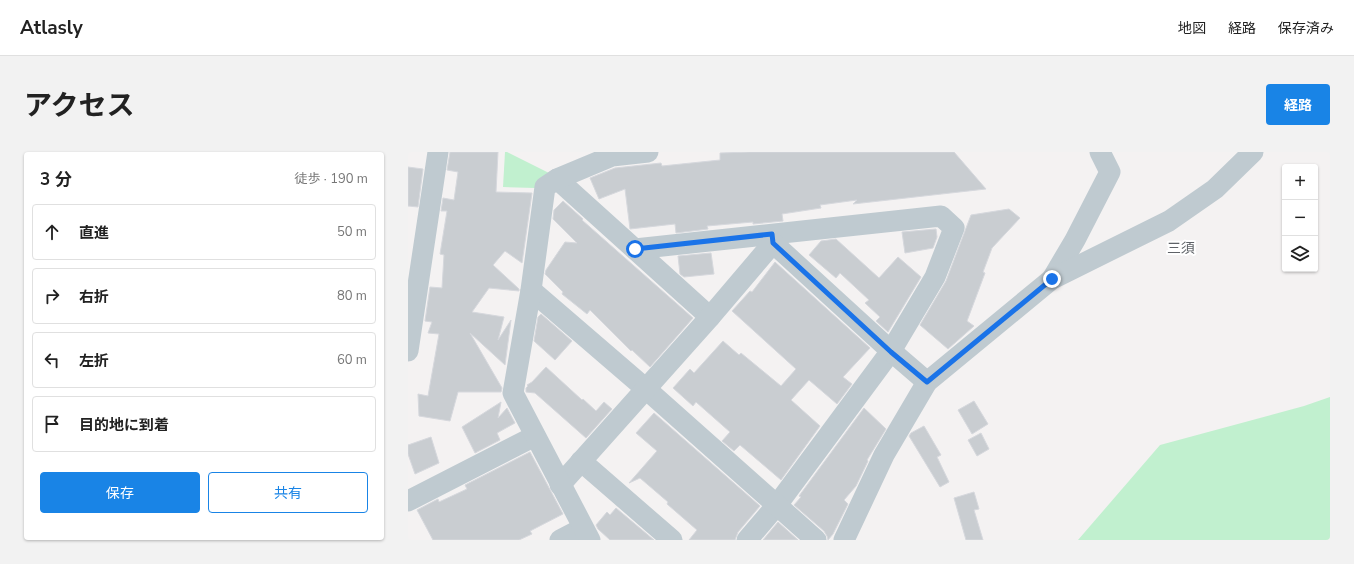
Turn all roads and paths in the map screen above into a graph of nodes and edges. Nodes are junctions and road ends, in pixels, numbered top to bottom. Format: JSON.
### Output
{"nodes":[{"id":1,"x":438,"y":152,"type":"edge"},
{"id":2,"x":648,"y":152,"type":"edge"},
{"id":3,"x":1100,"y":152,"type":"edge"},
{"id":4,"x":1116,"y":152,"type":"edge"},
{"id":5,"x":1253,"y":152,"type":"edge"},
{"id":6,"x":610,"y":154,"type":"edge"},
{"id":7,"x":1110,"y":172,"type":"junction"},
{"id":8,"x":557,"y":179,"type":"junction"},
{"id":9,"x":773,"y":239,"type":"junction"},
{"id":10,"x":635,"y":249,"type":"junction"},
{"id":11,"x":1052,"y":279,"type":"junction"},
{"id":12,"x":531,"y":290,"type":"junction"},
{"id":13,"x":710,"y":317,"type":"junction"},
{"id":14,"x":408,"y":351,"type":"edge"},
{"id":15,"x":891,"y":352,"type":"junction"},
{"id":16,"x":927,"y":382,"type":"junction"},
{"id":17,"x":646,"y":389,"type":"junction"},
{"id":18,"x":535,"y":436,"type":"junction"},
{"id":19,"x":581,"y":461,"type":"junction"},
{"id":20,"x":560,"y":484,"type":"junction"},
{"id":21,"x":408,"y":501,"type":"edge"},
{"id":22,"x":777,"y":505,"type":"junction"},
{"id":23,"x":587,"y":534,"type":"edge"},
{"id":24,"x":560,"y":540,"type":"edge"},
{"id":25,"x":672,"y":540,"type":"edge"},
{"id":26,"x":747,"y":540,"type":"edge"},
{"id":27,"x":816,"y":540,"type":"edge"},
{"id":28,"x":844,"y":540,"type":"edge"}],
"edges":[{"from":1,"to":14,"type":"street"},
{"from":2,"to":6,"type":"street"},
{"from":3,"to":7,"type":"street"},
{"from":4,"to":7,"type":"street"},
{"from":5,"to":11,"type":"street"},
{"from":6,"to":8,"type":"street"},
{"from":7,"to":11,"type":"street"},
{"from":8,"to":10,"type":"street"},
{"from":8,"to":12,"type":"street"},
{"from":9,"to":10,"type":"street"},
{"from":9,"to":13,"type":"street"},
{"from":9,"to":15,"type":"street"},
{"from":9,"to":15,"type":"street"},
{"from":10,"to":13,"type":"street"},
{"from":11,"to":16,"type":"street"},
{"from":12,"to":17,"type":"street"},
{"from":12,"to":18,"type":"street"},
{"from":13,"to":17,"type":"street"},
{"from":15,"to":16,"type":"street"},
{"from":15,"to":22,"type":"street"},
{"from":16,"to":28,"type":"street"},
{"from":17,"to":19,"type":"street"},
{"from":17,"to":22,"type":"street"},
{"from":18,"to":20,"type":"street"},
{"from":18,"to":21,"type":"street"},
{"from":19,"to":20,"type":"street"},
{"from":19,"to":25,"type":"street"},
{"from":20,"to":23,"type":"street"},
{"from":22,"to":26,"type":"street"},
{"from":22,"to":27,"type":"street"},
{"from":23,"to":24,"type":"street"}]}
